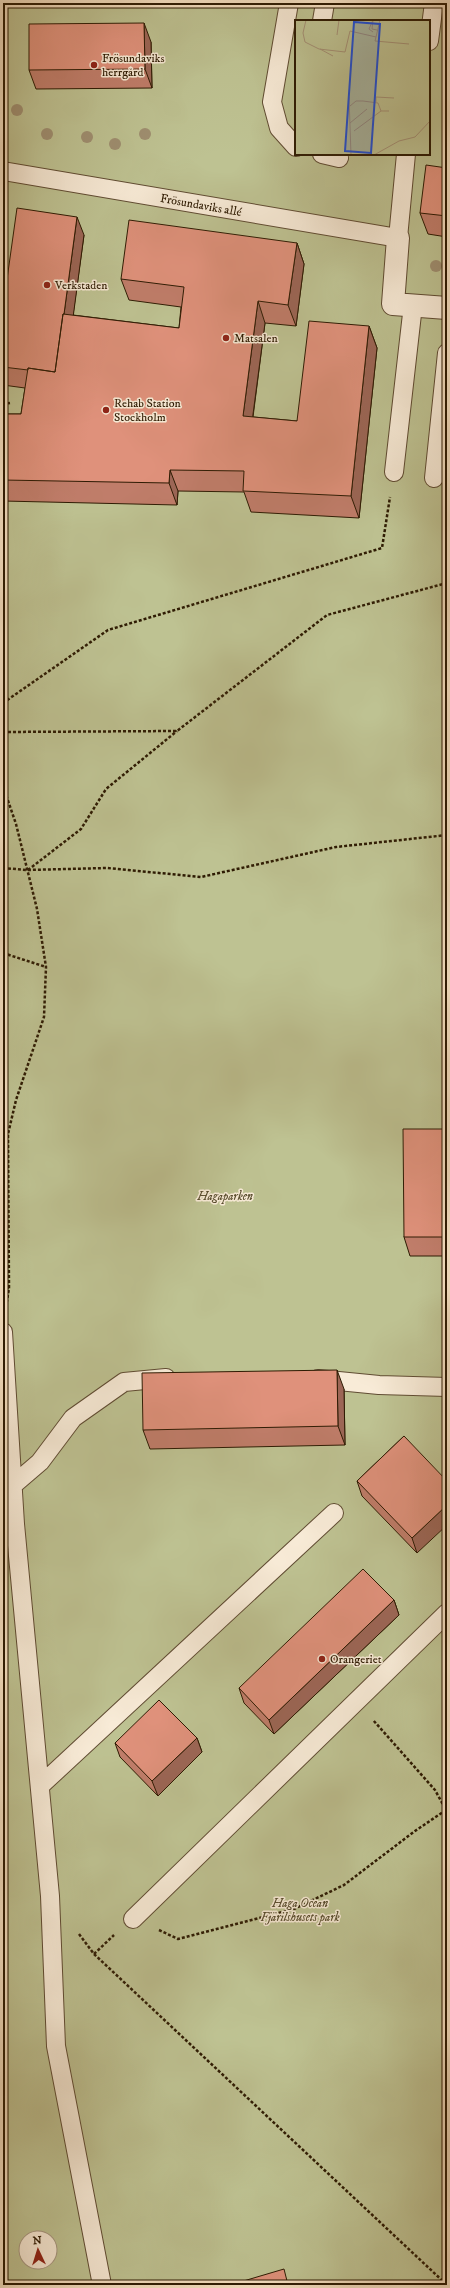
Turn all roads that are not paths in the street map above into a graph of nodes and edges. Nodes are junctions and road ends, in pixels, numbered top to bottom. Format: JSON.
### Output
{"nodes":[{"id":1,"x":289,"y":3,"type":"edge"},
{"id":2,"x":325,"y":3,"type":"edge"},
{"id":3,"x":434,"y":3,"type":"edge"},
{"id":4,"x":322,"y":20,"type":"edge"},
{"id":5,"x":430,"y":33,"type":"edge"},
{"id":6,"x":295,"y":146,"type":"edge"},
{"id":7,"x":406,"y":155,"type":"edge"},
{"id":8,"x":3,"y":171,"type":"edge"},
{"id":9,"x":398,"y":238,"type":"junction"},
{"id":10,"x":413,"y":305,"type":"junction"},
{"id":11,"x":447,"y":308,"type":"edge"},
{"id":12,"x":447,"y":353,"type":"edge"},
{"id":13,"x":394,"y":472,"type":"road end"},
{"id":14,"x":434,"y":478,"type":"dead end"},
{"id":15,"x":3,"y":1332,"type":"edge"},
{"id":16,"x":185,"y":1377,"type":"edge"},
{"id":17,"x":301,"y":1378,"type":"edge"},
{"id":18,"x":447,"y":1387,"type":"edge"},
{"id":19,"x":12,"y":1486,"type":"junction"},
{"id":20,"x":334,"y":1513,"type":"dead end"},
{"id":21,"x":447,"y":1614,"type":"edge"},
{"id":22,"x":41,"y":1785,"type":"junction"},
{"id":23,"x":133,"y":1919,"type":"road end"},
{"id":24,"x":102,"y":2285,"type":"edge"}],
"edges":[{"from":1,"to":6,"type":"lane"},
{"from":2,"to":4,"type":"lane"},
{"from":3,"to":5,"type":"lane"},
{"from":7,"to":9,"type":"lane"},
{"from":8,"to":9,"type":"lane","name":"Frösundaviks allé"},
{"from":9,"to":10,"type":"street"},
{"from":10,"to":11,"type":"street"},
{"from":10,"to":13,"type":"lane"},
{"from":12,"to":14,"type":"lane"},
{"from":15,"to":19,"type":"lane"},
{"from":16,"to":19,"type":"lane"},
{"from":17,"to":18,"type":"lane"},
{"from":19,"to":22,"type":"lane"},
{"from":20,"to":22,"type":"lane"},
{"from":21,"to":23,"type":"lane"},
{"from":22,"to":24,"type":"lane"}]}
